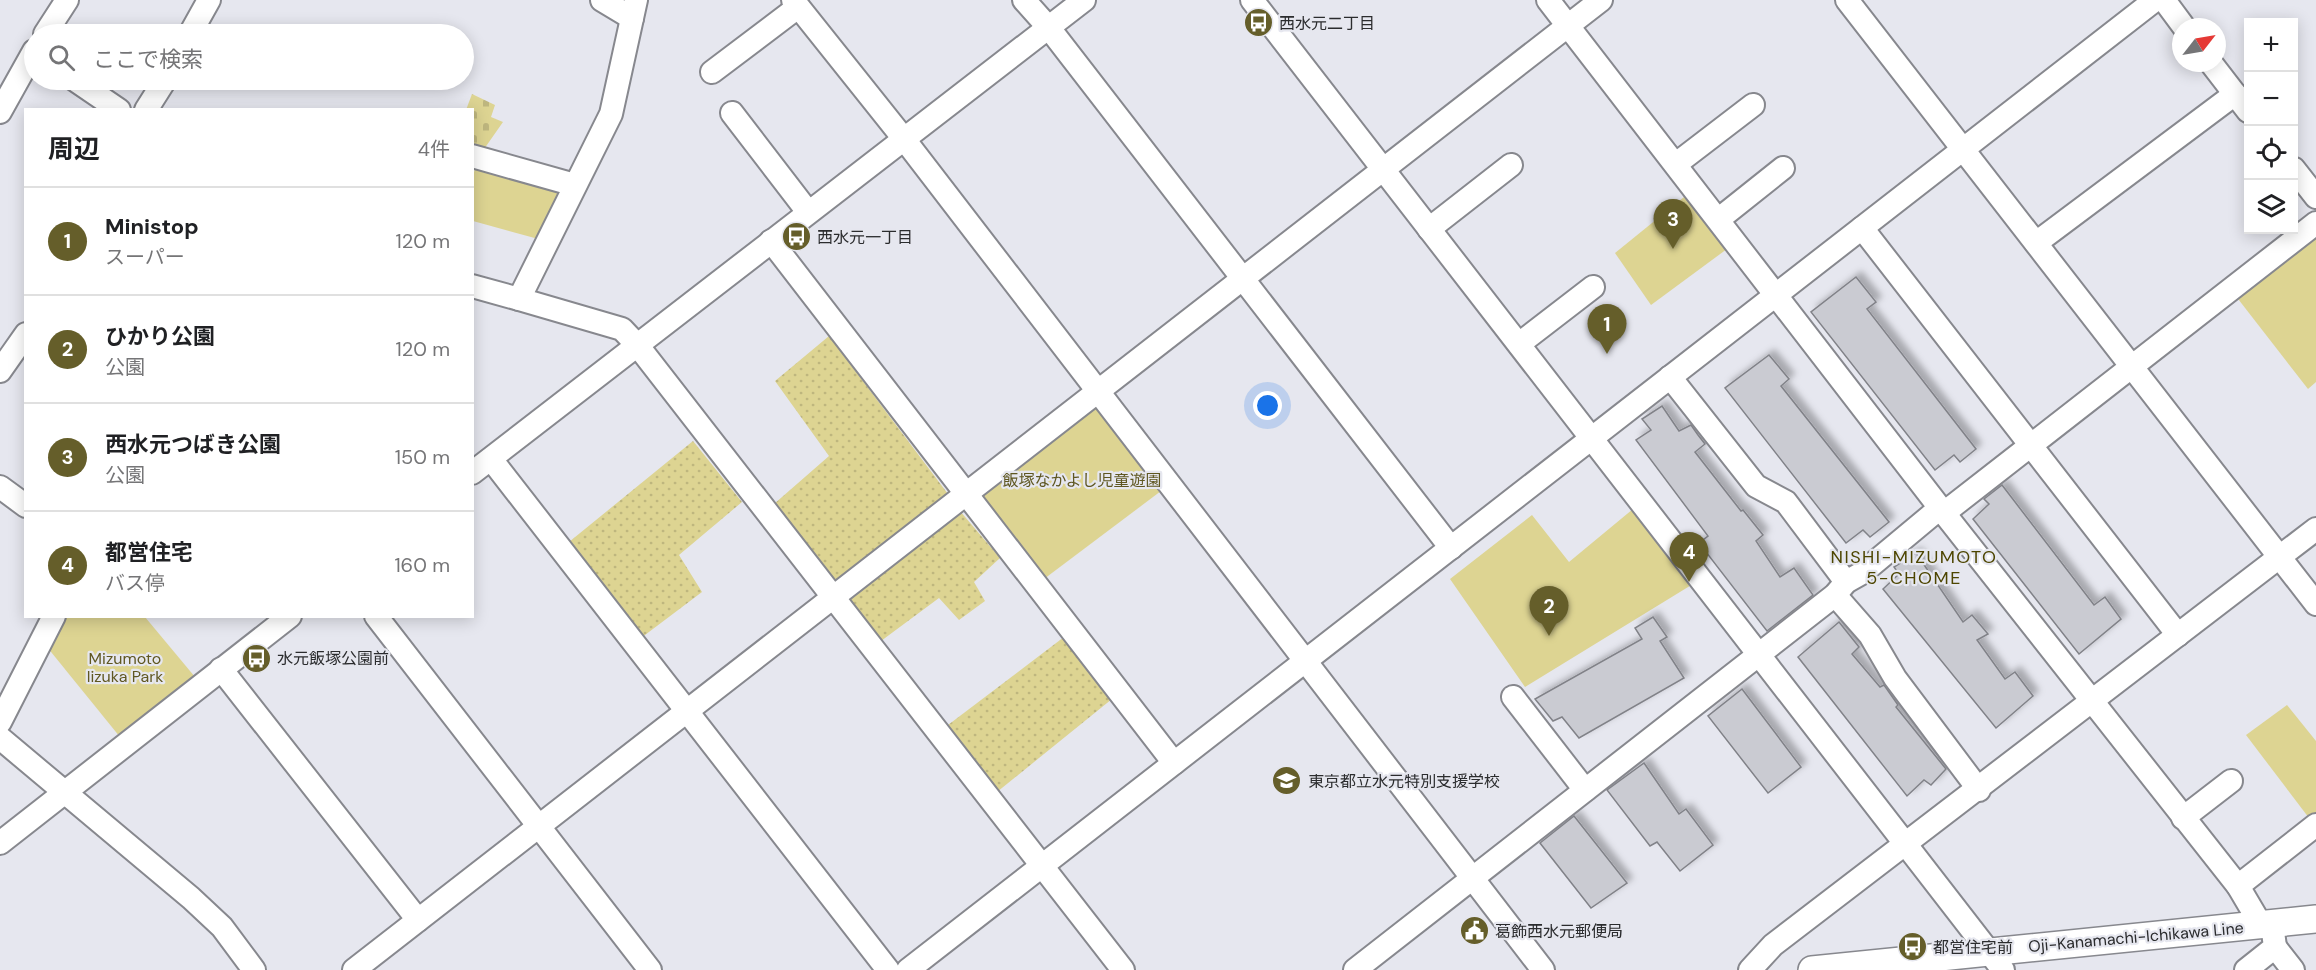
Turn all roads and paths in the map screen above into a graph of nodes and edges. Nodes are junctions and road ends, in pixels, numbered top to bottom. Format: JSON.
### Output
{"nodes":[{"id":1,"x":67,"y":0,"type":"edge"},
{"id":2,"x":209,"y":0,"type":"edge"},
{"id":3,"x":602,"y":0,"type":"edge"},
{"id":4,"x":1024,"y":0,"type":"edge"},
{"id":5,"x":1084,"y":0,"type":"edge"},
{"id":6,"x":1252,"y":0,"type":"edge"},
{"id":7,"x":1548,"y":0,"type":"edge"},
{"id":8,"x":1601,"y":0,"type":"edge"},
{"id":9,"x":1847,"y":0,"type":"edge"},
{"id":10,"x":2155,"y":0,"type":"edge"},
{"id":11,"x":2164,"y":0,"type":"edge"},
{"id":12,"x":795,"y":3,"type":"edge"},
{"id":13,"x":634,"y":9,"type":"edge"},
{"id":14,"x":2177,"y":18,"type":"edge"},
{"id":15,"x":51,"y":24,"type":"edge"},
{"id":16,"x":195,"y":24,"type":"edge"},
{"id":17,"x":1568,"y":26,"type":"junction"},
{"id":18,"x":1049,"y":28,"type":"junction"},
{"id":19,"x":24,"y":69,"type":"edge"},
{"id":20,"x":712,"y":72,"type":"dead end"},
{"id":21,"x":2218,"y":72,"type":"edge"},
{"id":22,"x":89,"y":90,"type":"edge"},
{"id":23,"x":159,"y":90,"type":"edge"},
{"id":24,"x":2235,"y":94,"type":"junction"},
{"id":25,"x":1753,"y":105,"type":"dead end"},
{"id":26,"x":2244,"y":106,"type":"edge"},
{"id":27,"x":115,"y":108,"type":"edge"},
{"id":28,"x":147,"y":108,"type":"edge"},
{"id":29,"x":0,"y":112,"type":"edge"},
{"id":30,"x":732,"y":112,"type":"dead end"},
{"id":31,"x":904,"y":139,"type":"junction"},
{"id":32,"x":1963,"y":150,"type":"junction"},
{"id":33,"x":474,"y":157,"type":"edge"},
{"id":34,"x":1676,"y":164,"type":"junction"},
{"id":35,"x":1511,"y":165,"type":"dead end"},
{"id":36,"x":1783,"y":168,"type":"dead end"},
{"id":37,"x":1382,"y":169,"type":"junction"},
{"id":38,"x":2298,"y":174,"type":"edge"},
{"id":39,"x":575,"y":185,"type":"junction"},
{"id":40,"x":2316,"y":197,"type":"edge"},
{"id":41,"x":808,"y":212,"type":"junction"},
{"id":42,"x":1719,"y":219,"type":"junction"},
{"id":43,"x":2316,"y":223,"type":"edge"},
{"id":44,"x":1862,"y":228,"type":"junction"},
{"id":45,"x":1429,"y":229,"type":"junction"},
{"id":46,"x":771,"y":241,"type":"junction"},
{"id":47,"x":2036,"y":243,"type":"junction"},
{"id":48,"x":1243,"y":278,"type":"junction"},
{"id":49,"x":474,"y":287,"type":"edge"},
{"id":50,"x":1593,"y":287,"type":"dead end"},
{"id":51,"x":1776,"y":295,"type":"junction"},
{"id":52,"x":519,"y":299,"type":"junction"},
{"id":53,"x":24,"y":337,"type":"edge"},
{"id":54,"x":1519,"y":344,"type":"junction"},
{"id":55,"x":638,"y":346,"type":"junction"},
{"id":56,"x":2132,"y":366,"type":"junction"},
{"id":57,"x":0,"y":371,"type":"edge"},
{"id":58,"x":1670,"y":377,"type":"junction"},
{"id":59,"x":1097,"y":390,"type":"junction"},
{"id":60,"x":1592,"y":438,"type":"junction"},
{"id":61,"x":2031,"y":445,"type":"junction"},
{"id":62,"x":491,"y":459,"type":"junction"},
{"id":63,"x":474,"y":472,"type":"edge"},
{"id":64,"x":0,"y":487,"type":"edge"},
{"id":65,"x":967,"y":493,"type":"junction"},
{"id":66,"x":24,"y":505,"type":"edge"},
{"id":67,"x":1942,"y":510,"type":"junction"},
{"id":68,"x":2316,"y":529,"type":"edge"},
{"id":69,"x":1451,"y":548,"type":"junction"},
{"id":70,"x":2280,"y":558,"type":"junction"},
{"id":71,"x":1841,"y":588,"type":"junction"},
{"id":72,"x":834,"y":597,"type":"junction"},
{"id":73,"x":2316,"y":604,"type":"edge"},
{"id":74,"x":53,"y":618,"type":"edge"},
{"id":75,"x":287,"y":618,"type":"edge"},
{"id":76,"x":378,"y":618,"type":"edge"},
{"id":77,"x":2178,"y":634,"type":"junction"},
{"id":78,"x":1759,"y":655,"type":"junction"},
{"id":79,"x":1306,"y":662,"type":"junction"},
{"id":80,"x":221,"y":669,"type":"junction"},
{"id":81,"x":1513,"y":697,"type":"dead end"},
{"id":82,"x":2092,"y":702,"type":"junction"},
{"id":83,"x":687,"y":710,"type":"junction"},
{"id":84,"x":0,"y":722,"type":"edge"},
{"id":85,"x":0,"y":738,"type":"edge"},
{"id":86,"x":1174,"y":763,"type":"junction"},
{"id":87,"x":2231,"y":781,"type":"dead end"},
{"id":88,"x":1585,"y":790,"type":"junction"},
{"id":89,"x":1979,"y":790,"type":"junction"},
{"id":90,"x":64,"y":791,"type":"junction"},
{"id":91,"x":2183,"y":818,"type":"junction"},
{"id":92,"x":2316,"y":825,"type":"edge"},
{"id":93,"x":539,"y":826,"type":"junction"},
{"id":94,"x":0,"y":843,"type":"edge"},
{"id":95,"x":1908,"y":844,"type":"junction"},
{"id":96,"x":1042,"y":867,"type":"junction"},
{"id":97,"x":1474,"y":877,"type":"junction"},
{"id":98,"x":2238,"y":886,"type":"junction"},
{"id":99,"x":2316,"y":919,"type":"edge"},
{"id":100,"x":418,"y":920,"type":"junction"},
{"id":101,"x":2269,"y":932,"type":"junction"},
{"id":102,"x":1997,"y":961,"type":"edge"},
{"id":103,"x":254,"y":970,"type":"edge"},
{"id":104,"x":354,"y":970,"type":"edge"},
{"id":105,"x":650,"y":970,"type":"edge"},
{"id":106,"x":888,"y":970,"type":"edge"},
{"id":107,"x":908,"y":970,"type":"edge"},
{"id":108,"x":1123,"y":970,"type":"edge"},
{"id":109,"x":1355,"y":970,"type":"edge"},
{"id":110,"x":1543,"y":970,"type":"edge"},
{"id":111,"x":1750,"y":970,"type":"edge"},
{"id":112,"x":1812,"y":970,"type":"edge"},
{"id":113,"x":2246,"y":970,"type":"edge"},
{"id":114,"x":2293,"y":970,"type":"edge"}],
"edges":[{"from":1,"to":15,"type":"street"},
{"from":2,"to":16,"type":"street"},
{"from":3,"to":13,"type":"street"},
{"from":4,"to":18,"type":"street"},
{"from":5,"to":18,"type":"street"},
{"from":6,"to":37,"type":"street"},
{"from":7,"to":17,"type":"street"},
{"from":8,"to":17,"type":"street"},
{"from":9,"to":32,"type":"street"},
{"from":10,"to":32,"type":"street"},
{"from":11,"to":14,"type":"street"},
{"from":12,"to":20,"type":"street"},
{"from":12,"to":31,"type":"street"},
{"from":13,"to":39,"type":"street"},
{"from":17,"to":34,"type":"street"},
{"from":17,"to":37,"type":"street"},
{"from":18,"to":31,"type":"street"},
{"from":18,"to":48,"type":"street"},
{"from":19,"to":29,"type":"street"},
{"from":21,"to":24,"type":"street"},
{"from":22,"to":27,"type":"street"},
{"from":23,"to":28,"type":"street"},
{"from":24,"to":26,"type":"street"},
{"from":24,"to":47,"type":"street"},
{"from":25,"to":34,"type":"street"},
{"from":30,"to":41,"type":"street"},
{"from":31,"to":41,"type":"street"},
{"from":31,"to":59,"type":"street"},
{"from":32,"to":44,"type":"street"},
{"from":32,"to":47,"type":"street"},
{"from":33,"to":39,"type":"street"},
{"from":34,"to":42,"type":"street"},
{"from":35,"to":45,"type":"street"},
{"from":36,"to":42,"type":"street"},
{"from":37,"to":45,"type":"street"},
{"from":37,"to":48,"type":"street"},
{"from":38,"to":40,"type":"street"},
{"from":39,"to":52,"type":"street"},
{"from":41,"to":46,"type":"street"},
{"from":42,"to":51,"type":"street"},
{"from":43,"to":56,"type":"street"},
{"from":44,"to":51,"type":"street"},
{"from":44,"to":61,"type":"street"},
{"from":45,"to":54,"type":"street"},
{"from":46,"to":55,"type":"street"},
{"from":46,"to":65,"type":"street"},
{"from":47,"to":56,"type":"street"},
{"from":48,"to":59,"type":"street"},
{"from":48,"to":69,"type":"street"},
{"from":49,"to":52,"type":"street"},
{"from":50,"to":54,"type":"street"},
{"from":51,"to":58,"type":"street"},
{"from":51,"to":67,"type":"street"},
{"from":52,"to":55,"type":"street"},
{"from":53,"to":57,"type":"street"},
{"from":54,"to":60,"type":"street"},
{"from":55,"to":62,"type":"street"},
{"from":55,"to":72,"type":"street"},
{"from":56,"to":61,"type":"street"},
{"from":56,"to":70,"type":"street"},
{"from":58,"to":60,"type":"street"},
{"from":58,"to":71,"type":"street"},
{"from":59,"to":65,"type":"street"},
{"from":59,"to":79,"type":"street"},
{"from":60,"to":69,"type":"street"},
{"from":60,"to":78,"type":"street"},
{"from":61,"to":67,"type":"street"},
{"from":61,"to":77,"type":"street"},
{"from":62,"to":63,"type":"street"},
{"from":62,"to":83,"type":"street"},
{"from":64,"to":66,"type":"street"},
{"from":65,"to":72,"type":"street"},
{"from":65,"to":86,"type":"street"},
{"from":67,"to":71,"type":"street"},
{"from":67,"to":82,"type":"street"},
{"from":68,"to":70,"type":"street"},
{"from":69,"to":79,"type":"street"},
{"from":70,"to":73,"type":"street"},
{"from":70,"to":77,"type":"street"},
{"from":71,"to":78,"type":"street"},
{"from":71,"to":89,"type":"street"},
{"from":72,"to":83,"type":"street"},
{"from":72,"to":96,"type":"street"},
{"from":74,"to":84,"type":"street"},
{"from":75,"to":80,"type":"street"},
{"from":76,"to":93,"type":"street"},
{"from":77,"to":82,"type":"street"},
{"from":78,"to":88,"type":"street"},
{"from":78,"to":95,"type":"street"},
{"from":79,"to":86,"type":"street"},
{"from":79,"to":97,"type":"street"},
{"from":80,"to":90,"type":"street"},
{"from":80,"to":100,"type":"street"},
{"from":81,"to":88,"type":"street"},
{"from":82,"to":89,"type":"street"},
{"from":82,"to":91,"type":"street"},
{"from":83,"to":93,"type":"street"},
{"from":83,"to":106,"type":"street"},
{"from":85,"to":90,"type":"street"},
{"from":86,"to":96,"type":"street"},
{"from":87,"to":91,"type":"street"},
{"from":88,"to":97,"type":"street"},
{"from":89,"to":95,"type":"street"},
{"from":90,"to":94,"type":"street"},
{"from":90,"to":103,"type":"street"},
{"from":91,"to":98,"type":"street"},
{"from":92,"to":98,"type":"street"},
{"from":93,"to":100,"type":"street"},
{"from":93,"to":105,"type":"street"},
{"from":95,"to":102,"type":"street"},
{"from":95,"to":111,"type":"street"},
{"from":96,"to":107,"type":"street"},
{"from":96,"to":108,"type":"street"},
{"from":97,"to":109,"type":"street"},
{"from":97,"to":110,"type":"street"},
{"from":98,"to":101,"type":"street"},
{"from":99,"to":101,"type":"main road","name":"Oji-Kanamachi-Ichikawa Line"},
{"from":100,"to":104,"type":"street"},
{"from":101,"to":102,"type":"main road","name":"Oji-Kanamachi-Ichikawa Line"},
{"from":101,"to":113,"type":"street"},
{"from":101,"to":114,"type":"street"},
{"from":102,"to":112,"type":"main road","name":"Oji-Kanamachi-Ichikawa Line"}]}
